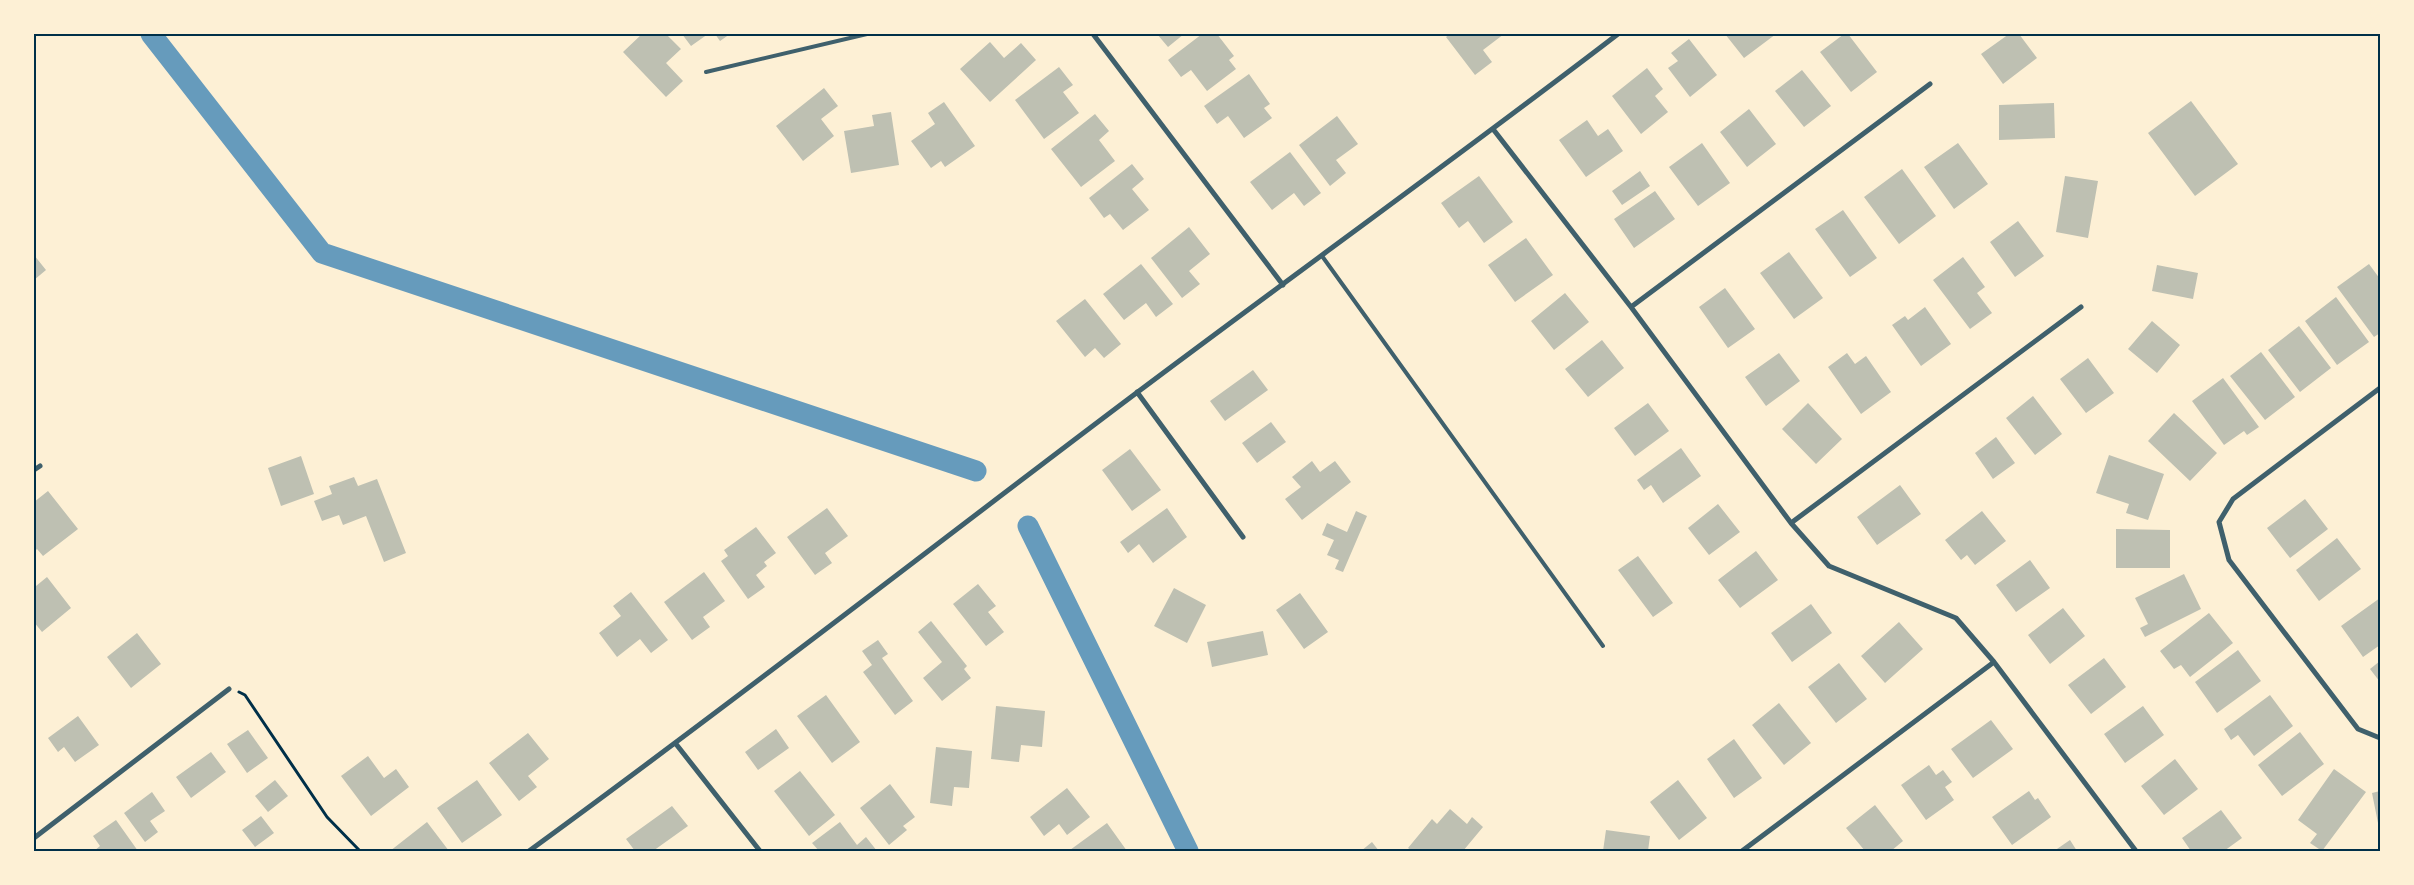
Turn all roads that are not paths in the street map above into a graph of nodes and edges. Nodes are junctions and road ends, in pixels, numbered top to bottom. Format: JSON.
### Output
{"nodes":[{"id":1,"x":867,"y":34,"type":"edge"},
{"id":2,"x":1093,"y":34,"type":"edge"},
{"id":3,"x":1618,"y":34,"type":"edge"},
{"id":4,"x":706,"y":72,"type":"dead end"},
{"id":5,"x":1930,"y":84,"type":"dead end"},
{"id":6,"x":1493,"y":130,"type":"junction"},
{"id":7,"x":1322,"y":256,"type":"junction"},
{"id":8,"x":1282,"y":285,"type":"junction"},
{"id":9,"x":1631,"y":306,"type":"junction"},
{"id":10,"x":2081,"y":307,"type":"dead end"},
{"id":11,"x":2380,"y":388,"type":"edge"},
{"id":12,"x":1137,"y":392,"type":"junction"},
{"id":13,"x":40,"y":466,"type":"dead end"},
{"id":14,"x":34,"y":470,"type":"edge"},
{"id":15,"x":1791,"y":522,"type":"junction"},
{"id":16,"x":1244,"y":537,"type":"dead end"},
{"id":17,"x":1603,"y":646,"type":"dead end"},
{"id":18,"x":1994,"y":662,"type":"junction"},
{"id":19,"x":229,"y":689,"type":"road end"},
{"id":20,"x":2380,"y":738,"type":"edge"},
{"id":21,"x":676,"y":744,"type":"junction"},
{"id":22,"x":34,"y":838,"type":"edge"},
{"id":23,"x":529,"y":851,"type":"edge"},
{"id":24,"x":760,"y":851,"type":"edge"},
{"id":25,"x":1742,"y":851,"type":"edge"},
{"id":26,"x":2136,"y":851,"type":"edge"}],
"edges":[{"from":1,"to":4,"type":"lane"},
{"from":2,"to":8,"type":"street"},
{"from":3,"to":6,"type":"street"},
{"from":5,"to":9,"type":"street"},
{"from":6,"to":7,"type":"street"},
{"from":6,"to":9,"type":"street"},
{"from":7,"to":8,"type":"street"},
{"from":7,"to":17,"type":"lane"},
{"from":8,"to":12,"type":"street"},
{"from":9,"to":15,"type":"street"},
{"from":10,"to":15,"type":"street"},
{"from":11,"to":20,"type":"street"},
{"from":12,"to":16,"type":"street"},
{"from":12,"to":21,"type":"street"},
{"from":13,"to":14,"type":"street"},
{"from":15,"to":18,"type":"street"},
{"from":18,"to":25,"type":"street"},
{"from":18,"to":26,"type":"street"},
{"from":19,"to":22,"type":"street"},
{"from":21,"to":23,"type":"street"},
{"from":21,"to":24,"type":"street"}]}
